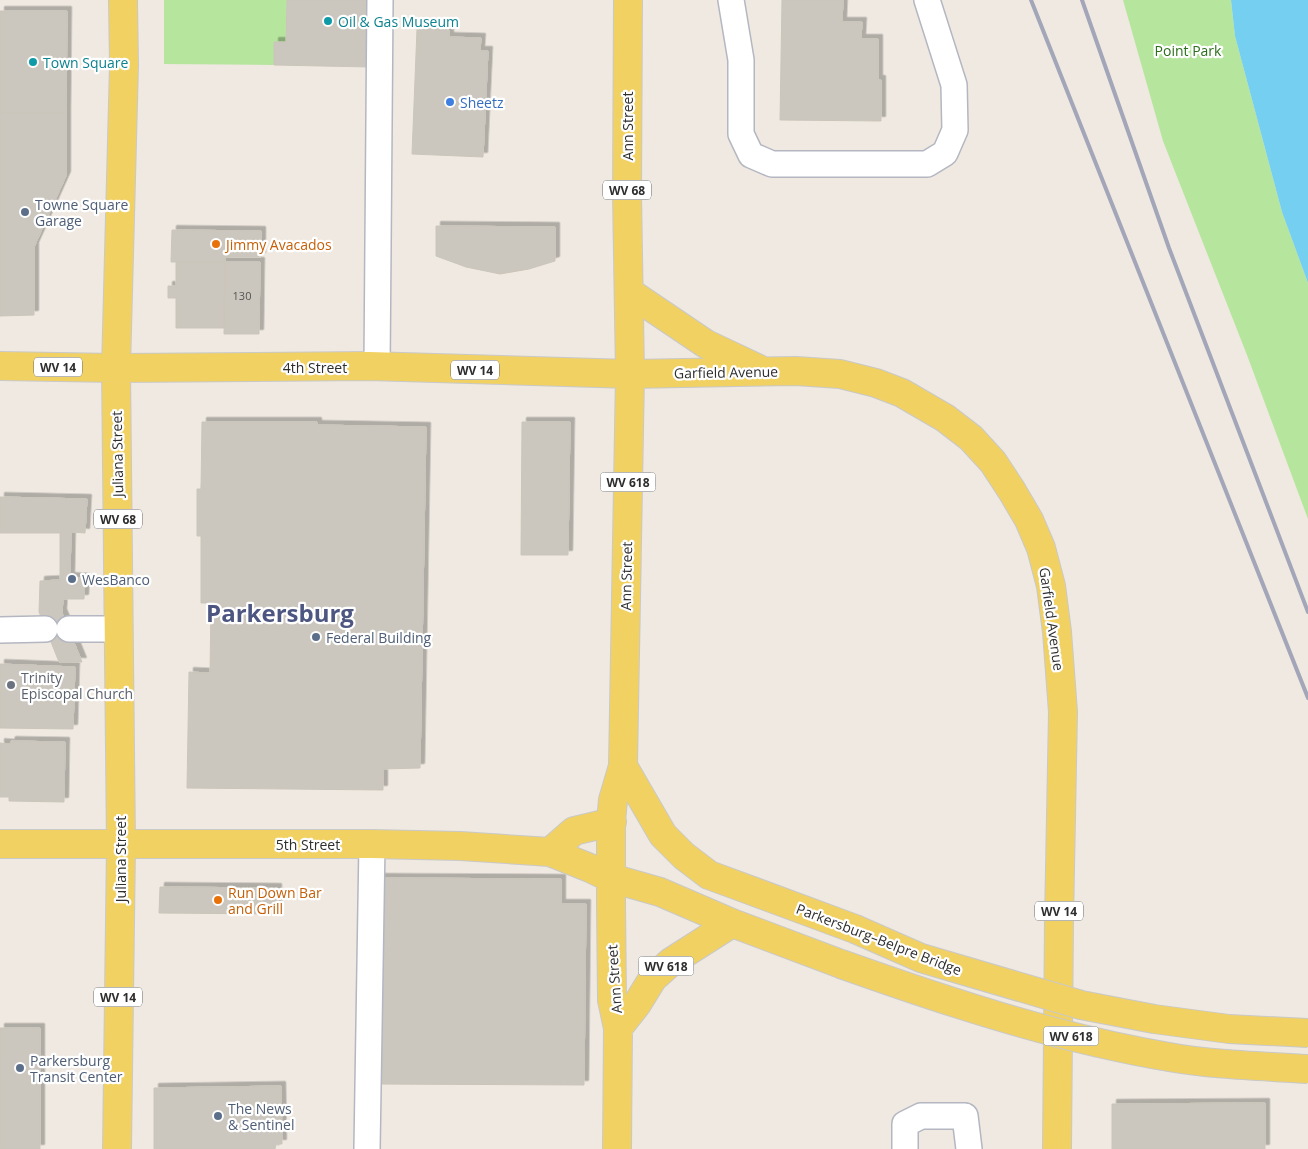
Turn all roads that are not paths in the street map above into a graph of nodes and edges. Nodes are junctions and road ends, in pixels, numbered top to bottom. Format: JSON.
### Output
{"nodes":[{"id":1,"x":123,"y":0,"type":"edge"},
{"id":2,"x":380,"y":0,"type":"edge"},
{"id":3,"x":628,"y":0,"type":"edge"},
{"id":4,"x":731,"y":0,"type":"edge"},
{"id":5,"x":928,"y":0,"type":"edge"},
{"id":6,"x":630,"y":292,"type":"junction"},
{"id":7,"x":0,"y":366,"type":"edge"},
{"id":8,"x":377,"y":367,"type":"junction"},
{"id":9,"x":116,"y":368,"type":"junction"},
{"id":10,"x":763,"y":372,"type":"junction"},
{"id":11,"x":630,"y":374,"type":"junction"},
{"id":12,"x":119,"y":629,"type":"junction"},
{"id":13,"x":0,"y":630,"type":"edge"},
{"id":14,"x":623,"y":766,"type":"junction"},
{"id":15,"x":612,"y":822,"type":"junction"},
{"id":16,"x":0,"y":844,"type":"edge"},
{"id":17,"x":372,"y":844,"type":"junction"},
{"id":18,"x":121,"y":845,"type":"junction"},
{"id":19,"x":550,"y":852,"type":"junction"},
{"id":20,"x":611,"y":878,"type":"junction"},
{"id":21,"x":732,"y":923,"type":"junction"},
{"id":22,"x":618,"y":1028,"type":"junction"},
{"id":23,"x":1308,"y":1033,"type":"edge"},
{"id":24,"x":1308,"y":1069,"type":"edge"},
{"id":25,"x":117,"y":1149,"type":"edge"},
{"id":26,"x":367,"y":1149,"type":"edge"},
{"id":27,"x":617,"y":1149,"type":"edge"},
{"id":28,"x":905,"y":1149,"type":"edge"},
{"id":29,"x":969,"y":1149,"type":"edge"},
{"id":30,"x":1057,"y":1149,"type":"edge"}],
"edges":[{"from":1,"to":9,"type":"main road","name":"Juliana Street","number":"WV 68"},
{"from":2,"to":8,"type":"lane"},
{"from":3,"to":6,"type":"main road","name":"Ann Street","number":"WV 68"},
{"from":4,"to":5,"type":"lane"},
{"from":6,"to":10,"type":"main road"},
{"from":6,"to":11,"type":"main road","name":"Ann Street"},
{"from":7,"to":9,"type":"main road","name":"4th Street","number":"WV 14"},
{"from":8,"to":9,"type":"main road","name":"4th Street","number":"WV 14"},
{"from":8,"to":11,"type":"main road","name":"4th Street","number":"WV 14"},
{"from":9,"to":12,"type":"main road","name":"Juliana Street","number":"WV 68"},
{"from":10,"to":11,"type":"main road","name":"Garfield Avenue","number":"WV 14"},
{"from":10,"to":30,"type":"main road","name":"Garfield Avenue","number":"WV 14"},
{"from":11,"to":14,"type":"main road","name":"Ann Street","number":"WV 618"},
{"from":12,"to":13,"type":"lane"},
{"from":12,"to":18,"type":"main road","name":"Juliana Street","number":"WV 68"},
{"from":14,"to":15,"type":"main road","name":"Ann Street"},
{"from":14,"to":23,"type":"main road","name":"Parkersburg–Belpre Bridge","number":"WV 618","bridge":true},
{"from":15,"to":19,"type":"main road"},
{"from":15,"to":20,"type":"main road","name":"Ann Street"},
{"from":16,"to":18,"type":"main road","name":"5th Street"},
{"from":17,"to":18,"type":"main road","name":"5th Street"},
{"from":17,"to":19,"type":"main road","name":"5th Street"},
{"from":17,"to":26,"type":"lane"},
{"from":18,"to":25,"type":"main road","name":"Juliana Street","number":"WV 14"},
{"from":19,"to":20,"type":"main road","name":"5th Street"},
{"from":20,"to":21,"type":"main road"},
{"from":20,"to":22,"type":"main road","name":"Ann Street"},
{"from":21,"to":22,"type":"main road","number":"WV 618"},
{"from":21,"to":24,"type":"main road","number":"WV 618","bridge":true},
{"from":22,"to":27,"type":"main road","name":"Ann Street"},
{"from":28,"to":29,"type":"lane"}]}
